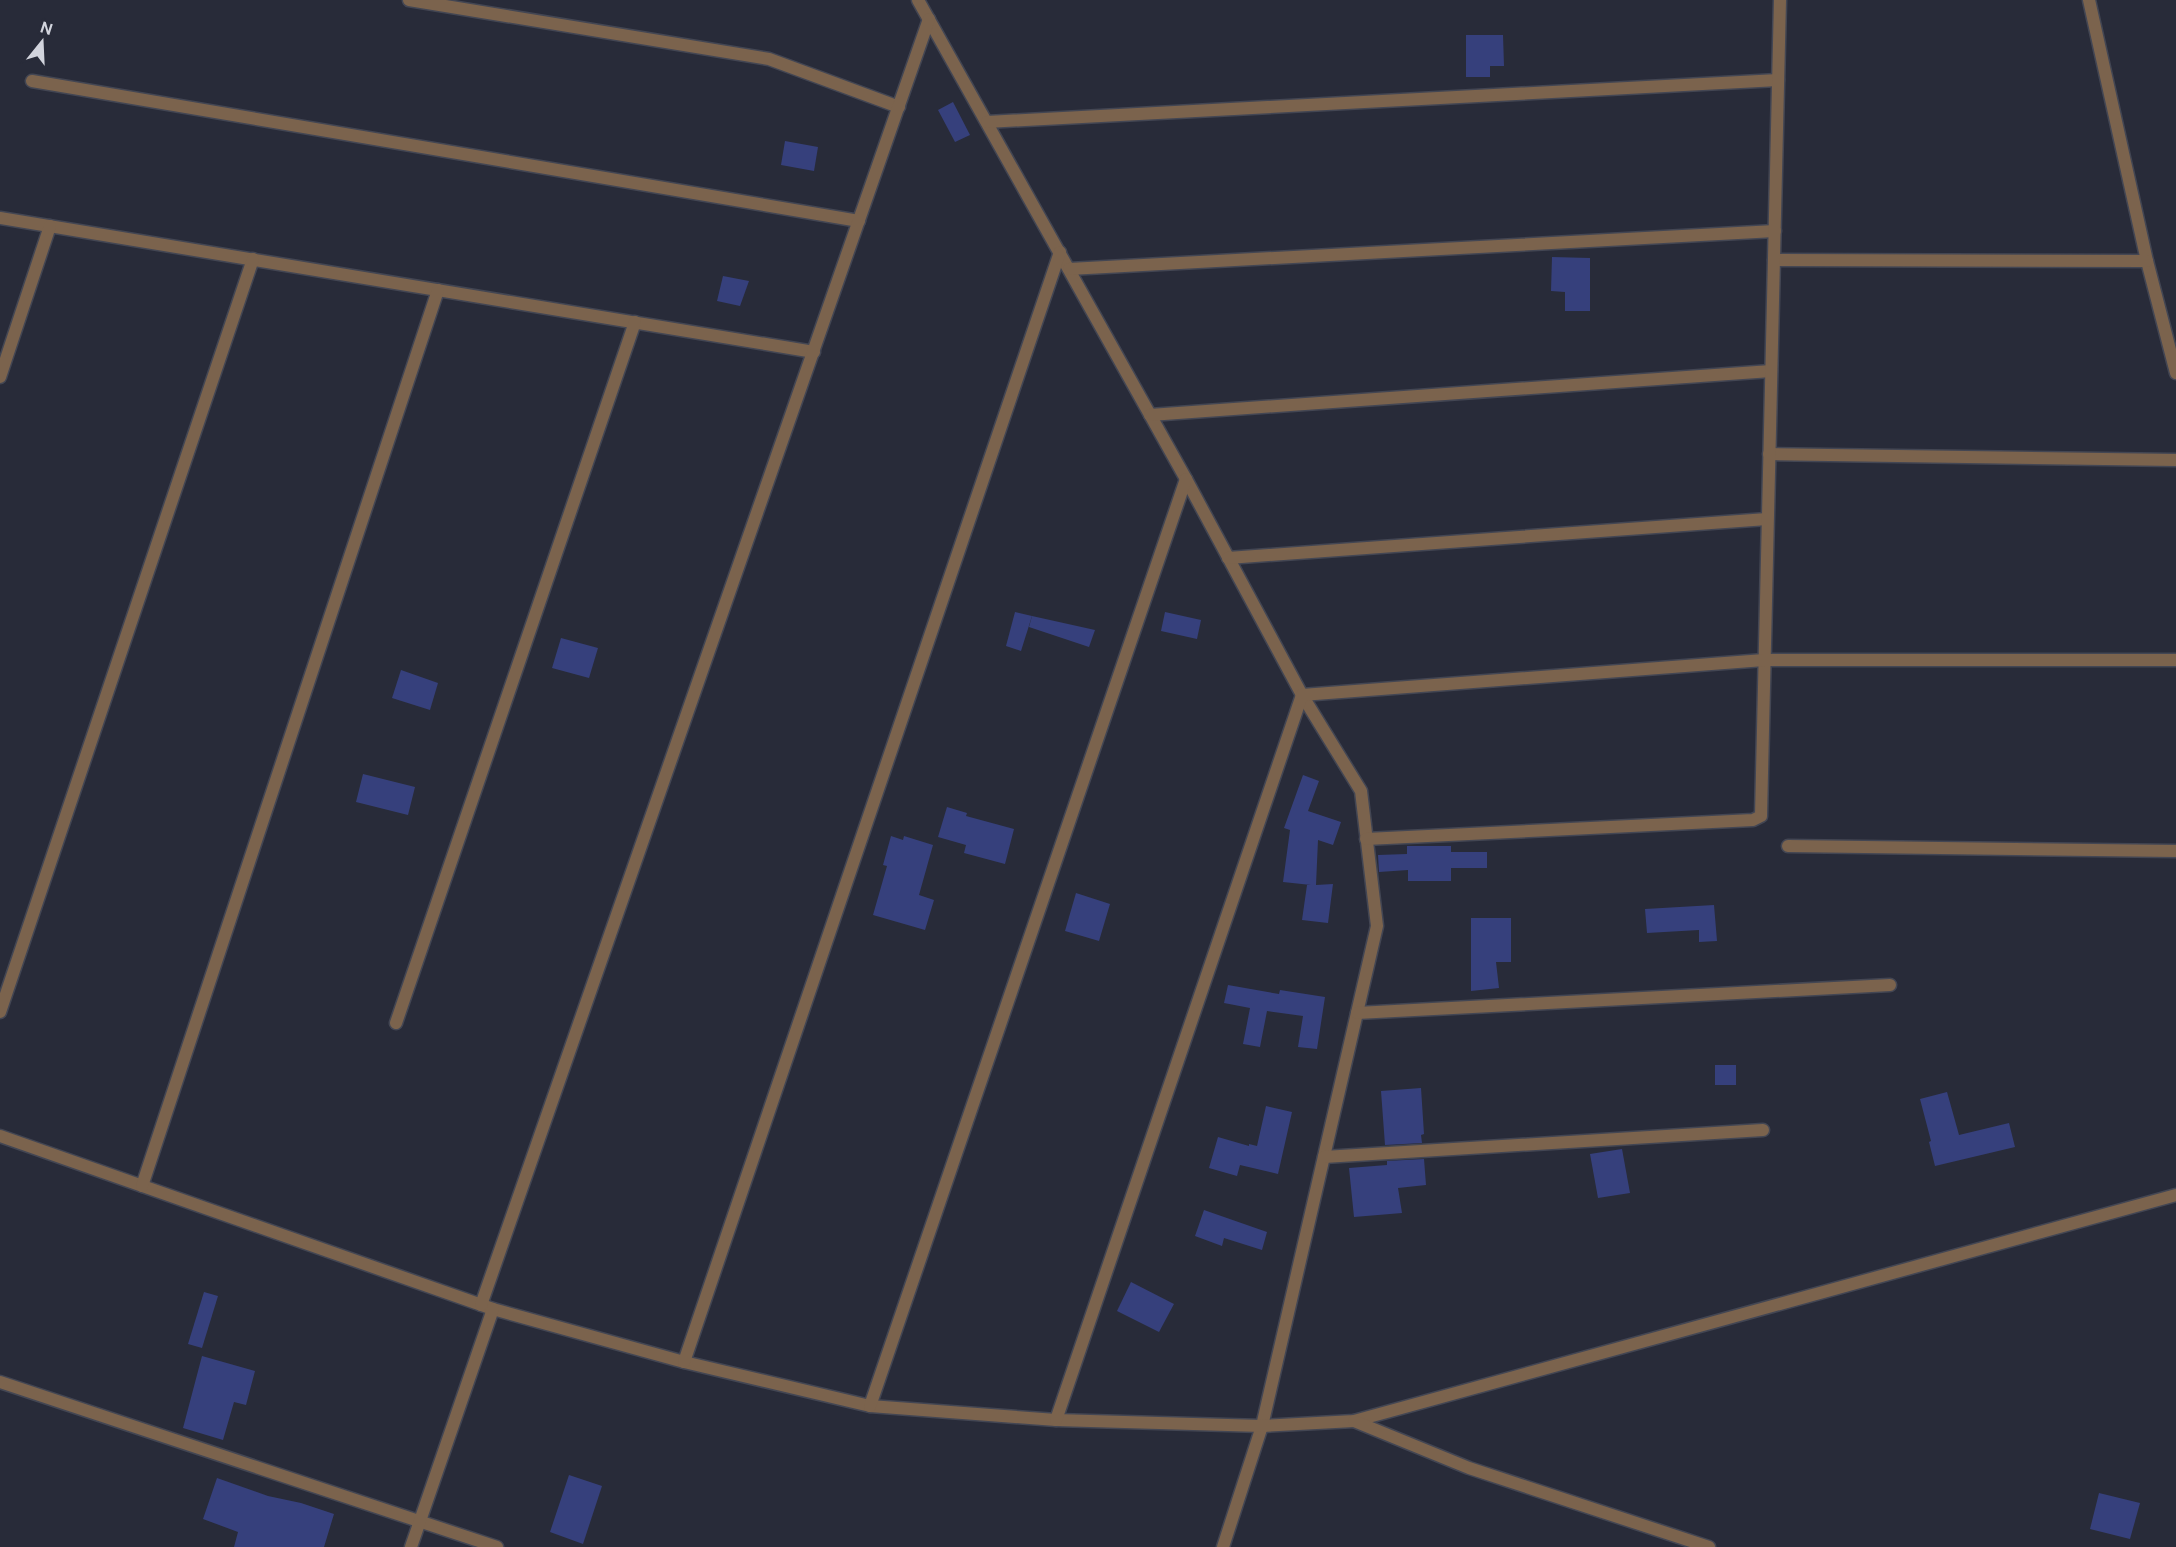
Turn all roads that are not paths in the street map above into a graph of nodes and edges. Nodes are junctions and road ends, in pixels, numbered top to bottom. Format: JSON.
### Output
{"nodes":[{"id":1,"x":409,"y":0,"type":"edge"},
{"id":2,"x":918,"y":0,"type":"edge"},
{"id":3,"x":1780,"y":0,"type":"edge"},
{"id":4,"x":2089,"y":0,"type":"edge"},
{"id":5,"x":929,"y":20,"type":"junction"},
{"id":6,"x":1778,"y":80,"type":"junction"},
{"id":7,"x":32,"y":81,"type":"dead end"},
{"id":8,"x":899,"y":107,"type":"junction"},
{"id":9,"x":987,"y":122,"type":"junction"},
{"id":10,"x":0,"y":218,"type":"edge"},
{"id":11,"x":859,"y":221,"type":"junction"},
{"id":12,"x":51,"y":226,"type":"junction"},
{"id":13,"x":1774,"y":231,"type":"junction"},
{"id":14,"x":1059,"y":252,"type":"junction"},
{"id":15,"x":253,"y":259,"type":"junction"},
{"id":16,"x":1774,"y":260,"type":"junction"},
{"id":17,"x":2147,"y":261,"type":"junction"},
{"id":18,"x":1069,"y":269,"type":"junction"},
{"id":19,"x":438,"y":290,"type":"junction"},
{"id":20,"x":634,"y":322,"type":"junction"},
{"id":21,"x":814,"y":352,"type":"junction"},
{"id":22,"x":1771,"y":371,"type":"junction"},
{"id":23,"x":2176,"y":373,"type":"edge"},
{"id":24,"x":0,"y":377,"type":"edge"},
{"id":25,"x":1150,"y":415,"type":"junction"},
{"id":26,"x":1769,"y":454,"type":"junction"},
{"id":27,"x":2176,"y":460,"type":"edge"},
{"id":28,"x":1186,"y":479,"type":"junction"},
{"id":29,"x":1767,"y":519,"type":"junction"},
{"id":30,"x":1228,"y":558,"type":"junction"},
{"id":31,"x":1764,"y":660,"type":"junction"},
{"id":32,"x":2176,"y":660,"type":"edge"},
{"id":33,"x":1302,"y":695,"type":"junction"},
{"id":34,"x":1366,"y":839,"type":"junction"},
{"id":35,"x":1788,"y":846,"type":"dead end"},
{"id":36,"x":2176,"y":851,"type":"edge"},
{"id":37,"x":1890,"y":985,"type":"dead end"},
{"id":38,"x":0,"y":1012,"type":"edge"},
{"id":39,"x":1357,"y":1013,"type":"junction"},
{"id":40,"x":396,"y":1023,"type":"dead end"},
{"id":41,"x":1763,"y":1130,"type":"dead end"},
{"id":42,"x":0,"y":1137,"type":"edge"},
{"id":43,"x":1324,"y":1156,"type":"junction"},
{"id":44,"x":142,"y":1186,"type":"junction"},
{"id":45,"x":2176,"y":1195,"type":"edge"},
{"id":46,"x":487,"y":1307,"type":"junction"},
{"id":47,"x":684,"y":1362,"type":"junction"},
{"id":48,"x":0,"y":1382,"type":"edge"},
{"id":49,"x":870,"y":1406,"type":"junction"},
{"id":50,"x":1056,"y":1420,"type":"junction"},
{"id":51,"x":1354,"y":1421,"type":"junction"},
{"id":52,"x":1262,"y":1426,"type":"junction"},
{"id":53,"x":420,"y":1521,"type":"junction"},
{"id":54,"x":411,"y":1547,"type":"edge"},
{"id":55,"x":497,"y":1547,"type":"edge"},
{"id":56,"x":1223,"y":1547,"type":"edge"},
{"id":57,"x":1709,"y":1547,"type":"edge"}],
"edges":[{"from":1,"to":8,"type":"street"},
{"from":2,"to":5,"type":"street"},
{"from":3,"to":6,"type":"street"},
{"from":4,"to":17,"type":"street"},
{"from":5,"to":8,"type":"street"},
{"from":5,"to":9,"type":"street"},
{"from":6,"to":9,"type":"street"},
{"from":6,"to":13,"type":"street"},
{"from":7,"to":11,"type":"street"},
{"from":8,"to":11,"type":"street"},
{"from":9,"to":14,"type":"street"},
{"from":10,"to":12,"type":"street"},
{"from":11,"to":21,"type":"street"},
{"from":12,"to":15,"type":"street"},
{"from":12,"to":24,"type":"street"},
{"from":13,"to":16,"type":"street"},
{"from":13,"to":18,"type":"street"},
{"from":14,"to":18,"type":"street"},
{"from":14,"to":47,"type":"street"},
{"from":15,"to":19,"type":"street"},
{"from":15,"to":38,"type":"street"},
{"from":16,"to":17,"type":"street"},
{"from":16,"to":22,"type":"street"},
{"from":17,"to":23,"type":"street"},
{"from":18,"to":25,"type":"street"},
{"from":19,"to":20,"type":"street"},
{"from":19,"to":44,"type":"street"},
{"from":20,"to":21,"type":"street"},
{"from":20,"to":40,"type":"street"},
{"from":21,"to":46,"type":"street"},
{"from":22,"to":25,"type":"street"},
{"from":22,"to":26,"type":"street"},
{"from":25,"to":28,"type":"street"},
{"from":26,"to":27,"type":"street"},
{"from":26,"to":29,"type":"street"},
{"from":28,"to":30,"type":"street"},
{"from":28,"to":49,"type":"street"},
{"from":29,"to":30,"type":"street"},
{"from":29,"to":31,"type":"street"},
{"from":30,"to":33,"type":"street"},
{"from":31,"to":32,"type":"street"},
{"from":31,"to":33,"type":"street"},
{"from":31,"to":34,"type":"street"},
{"from":33,"to":34,"type":"street"},
{"from":33,"to":50,"type":"street"},
{"from":34,"to":39,"type":"street"},
{"from":35,"to":36,"type":"street"},
{"from":37,"to":39,"type":"street"},
{"from":39,"to":43,"type":"street"},
{"from":41,"to":43,"type":"street"},
{"from":42,"to":44,"type":"street"},
{"from":43,"to":52,"type":"street"},
{"from":44,"to":46,"type":"street"},
{"from":45,"to":51,"type":"street"},
{"from":46,"to":47,"type":"street"},
{"from":46,"to":53,"type":"street"},
{"from":47,"to":49,"type":"street"},
{"from":48,"to":53,"type":"street"},
{"from":49,"to":50,"type":"street"},
{"from":50,"to":52,"type":"street"},
{"from":51,"to":52,"type":"street"},
{"from":51,"to":57,"type":"street"},
{"from":52,"to":56,"type":"street"},
{"from":53,"to":54,"type":"street"},
{"from":53,"to":55,"type":"street"}]}
